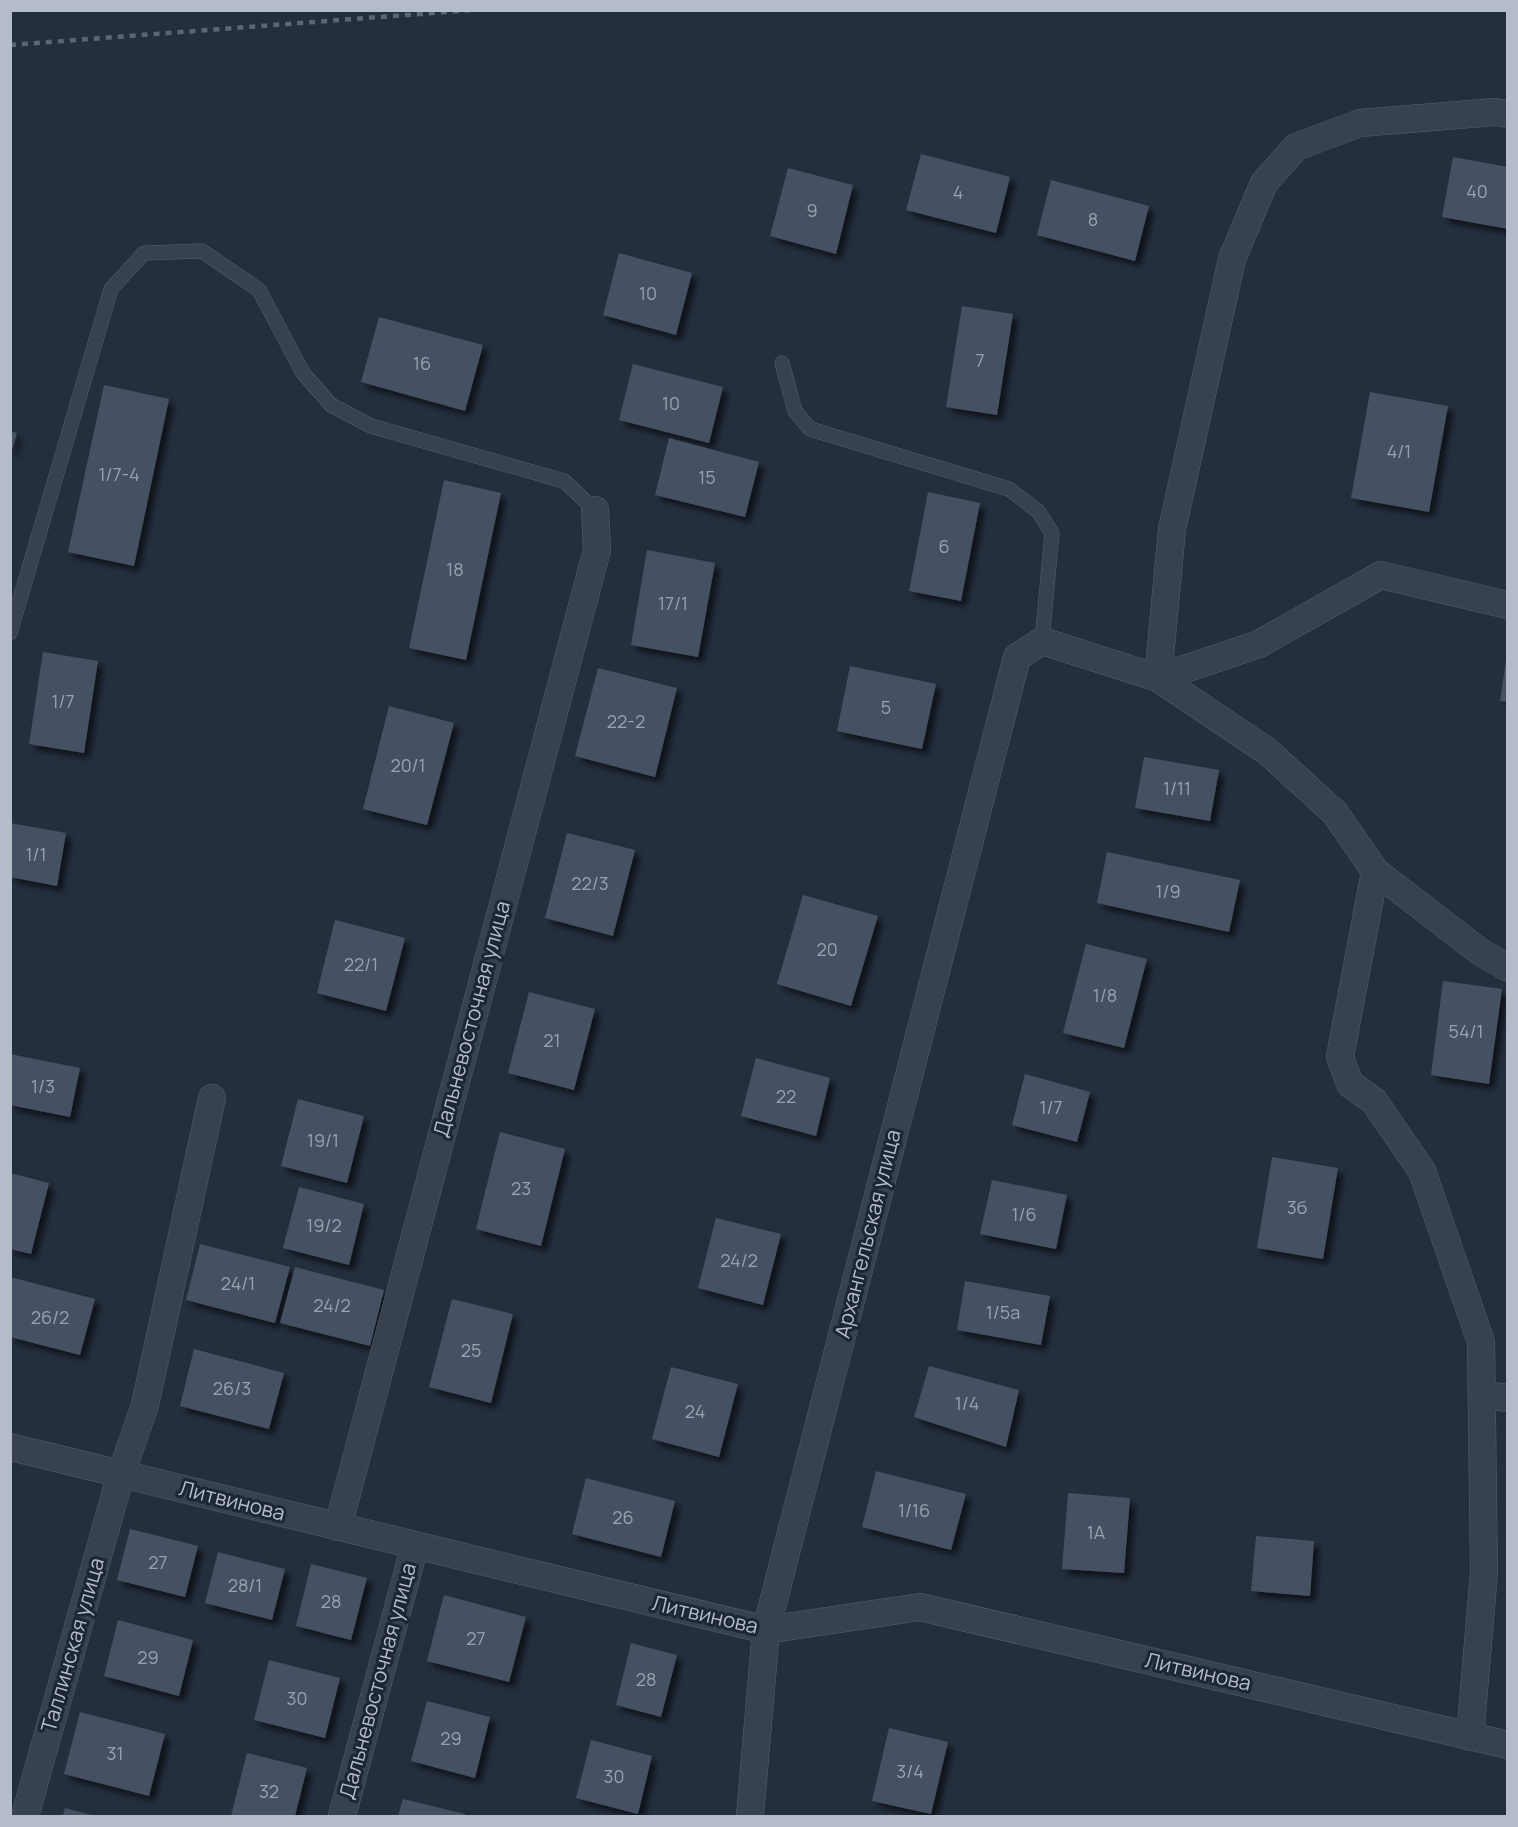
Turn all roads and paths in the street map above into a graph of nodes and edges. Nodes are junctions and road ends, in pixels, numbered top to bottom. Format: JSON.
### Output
{"nodes":[{"id":1,"x":1508,"y":114,"type":"edge"},
{"id":2,"x":782,"y":363,"type":"dead end"},
{"id":3,"x":595,"y":510,"type":"joint"},
{"id":4,"x":1508,"y":605,"type":"edge"},
{"id":5,"x":10,"y":633,"type":"edge"},
{"id":6,"x":1042,"y":641,"type":"junction"},
{"id":7,"x":1158,"y":678,"type":"junction"},
{"id":8,"x":1375,"y":871,"type":"junction"},
{"id":9,"x":1508,"y":968,"type":"edge"},
{"id":10,"x":212,"y":1098,"type":"dead end"},
{"id":11,"x":1495,"y":1396,"type":"edge"},
{"id":12,"x":10,"y":1447,"type":"edge"},
{"id":13,"x":121,"y":1474,"type":"junction"},
{"id":14,"x":338,"y":1527,"type":"junction"},
{"id":15,"x":415,"y":1545,"type":"junction"},
{"id":16,"x":766,"y":1630,"type":"junction"},
{"id":17,"x":1470,"y":1737,"type":"junction"},
{"id":18,"x":1508,"y":1746,"type":"edge"},
{"id":19,"x":25,"y":1816,"type":"edge"},
{"id":20,"x":342,"y":1816,"type":"edge"},
{"id":21,"x":750,"y":1816,"type":"edge"}],
"edges":[{"from":1,"to":7,"type":"street"},
{"from":2,"to":6,"type":"lane"},
{"from":3,"to":5,"type":"lane"},
{"from":3,"to":14,"type":"street","name":"Дальневосточная улица"},
{"from":4,"to":7,"type":"street"},
{"from":6,"to":7,"type":"street"},
{"from":6,"to":16,"type":"street","name":"Архангельская улица"},
{"from":7,"to":8,"type":"street"},
{"from":8,"to":9,"type":"street"},
{"from":8,"to":11,"type":"street"},
{"from":10,"to":13,"type":"street","name":"Таллинская улица"},
{"from":11,"to":17,"type":"street"},
{"from":12,"to":13,"type":"street","name":"Литвинова"},
{"from":13,"to":14,"type":"street","name":"Литвинова"},
{"from":13,"to":19,"type":"street","name":"Таллинская улица"},
{"from":14,"to":15,"type":"street","name":"Литвинова"},
{"from":15,"to":16,"type":"street","name":"Литвинова"},
{"from":15,"to":20,"type":"street","name":"Дальневосточная улица"},
{"from":16,"to":17,"type":"street","name":"Литвинова"},
{"from":16,"to":21,"type":"street","name":"Архангельская улица"},
{"from":17,"to":18,"type":"street","name":"Литвинова"}]}
